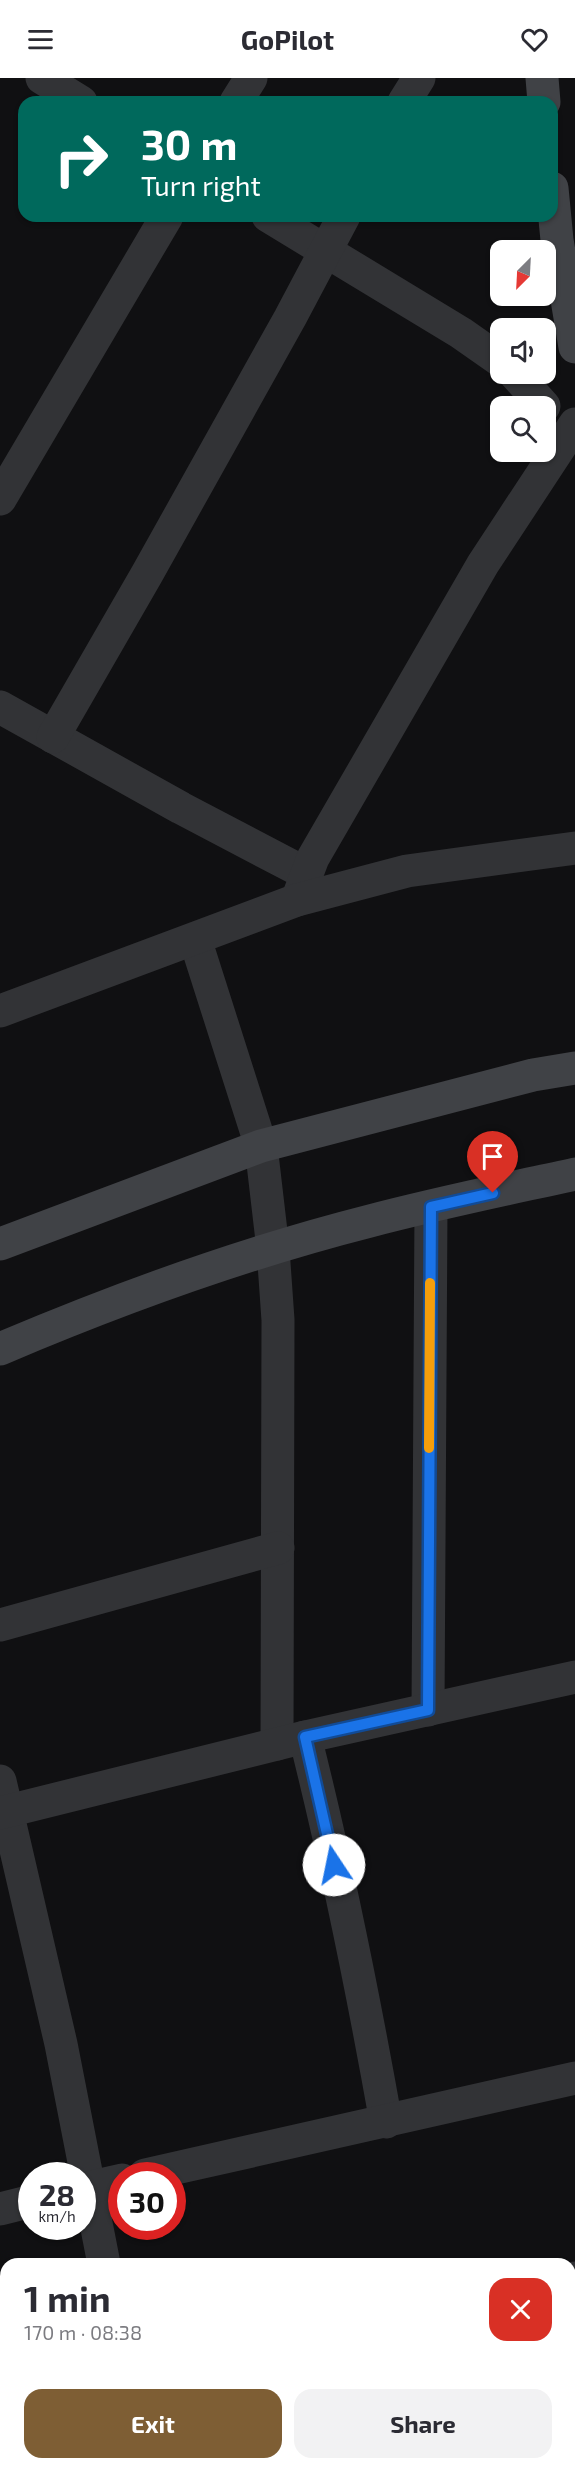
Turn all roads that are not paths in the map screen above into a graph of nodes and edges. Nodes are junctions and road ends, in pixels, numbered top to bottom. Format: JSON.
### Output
{"nodes":[{"id":1,"x":42,"y":78,"type":"edge"},
{"id":2,"x":251,"y":78,"type":"edge"},
{"id":3,"x":419,"y":78,"type":"edge"},
{"id":4,"x":542,"y":78,"type":"edge"},
{"id":5,"x":71,"y":96,"type":"edge"},
{"id":6,"x":240,"y":96,"type":"edge"},
{"id":7,"x":408,"y":96,"type":"edge"},
{"id":8,"x":544,"y":96,"type":"edge"},
{"id":9,"x":163,"y":222,"type":"edge"},
{"id":10,"x":278,"y":222,"type":"edge"},
{"id":11,"x":341,"y":222,"type":"edge"},
{"id":12,"x":555,"y":222,"type":"edge"},
{"id":13,"x":326,"y":251,"type":"junction"},
{"id":14,"x":575,"y":347,"type":"edge"},
{"id":15,"x":490,"y":353,"type":"edge"},
{"id":16,"x":524,"y":384,"type":"edge"},
{"id":17,"x":534,"y":396,"type":"edge"},
{"id":18,"x":567,"y":436,"type":"edge"},
{"id":19,"x":0,"y":499,"type":"edge"},
{"id":20,"x":0,"y":706,"type":"edge"},
{"id":21,"x":53,"y":738,"type":"junction"},
{"id":22,"x":575,"y":848,"type":"edge"},
{"id":23,"x":301,"y":887,"type":"junction"},
{"id":24,"x":195,"y":939,"type":"junction"},
{"id":25,"x":0,"y":1011,"type":"edge"},
{"id":26,"x":575,"y":1068,"type":"edge"},
{"id":27,"x":261,"y":1146,"type":"junction"},
{"id":28,"x":575,"y":1174,"type":"edge"},
{"id":29,"x":431,"y":1207,"type":"junction"},
{"id":30,"x":0,"y":1244,"type":"edge"},
{"id":31,"x":273,"y":1249,"type":"junction"},
{"id":32,"x":0,"y":1349,"type":"edge"},
{"id":33,"x":278,"y":1548,"type":"junction"},
{"id":34,"x":0,"y":1625,"type":"edge"},
{"id":35,"x":575,"y":1677,"type":"edge"},
{"id":36,"x":428,"y":1710,"type":"junction"},
{"id":37,"x":291,"y":1741,"type":"junction"},
{"id":38,"x":2,"y":1802,"type":"edge"},
{"id":39,"x":575,"y":2078,"type":"edge"},
{"id":40,"x":386,"y":2122,"type":"junction"},
{"id":41,"x":82,"y":2162,"type":"edge"},
{"id":42,"x":186,"y":2166,"type":"edge"},
{"id":43,"x":18,"y":2204,"type":"edge"},
{"id":44,"x":0,"y":2209,"type":"edge"},
{"id":45,"x":96,"y":2230,"type":"edge"},
{"id":46,"x":103,"y":2258,"type":"edge"}],
"edges":[{"from":1,"to":5,"type":"street"},
{"from":2,"to":6,"type":"street"},
{"from":3,"to":7,"type":"street"},
{"from":4,"to":8,"type":"street"},
{"from":9,"to":19,"type":"street"},
{"from":10,"to":13,"type":"street"},
{"from":11,"to":13,"type":"street"},
{"from":12,"to":14,"type":"street"},
{"from":13,"to":15,"type":"street"},
{"from":13,"to":21,"type":"street"},
{"from":16,"to":17,"type":"street"},
{"from":18,"to":23,"type":"street"},
{"from":20,"to":21,"type":"street"},
{"from":21,"to":23,"type":"street"},
{"from":22,"to":23,"type":"street"},
{"from":23,"to":24,"type":"street"},
{"from":24,"to":25,"type":"street"},
{"from":24,"to":27,"type":"street"},
{"from":26,"to":27,"type":"street"},
{"from":27,"to":30,"type":"street"},
{"from":27,"to":31,"type":"street"},
{"from":28,"to":29,"type":"street"},
{"from":29,"to":31,"type":"street"},
{"from":29,"to":36,"type":"street"},
{"from":31,"to":32,"type":"street"},
{"from":31,"to":33,"type":"street"},
{"from":33,"to":34,"type":"street"},
{"from":33,"to":37,"type":"street"},
{"from":35,"to":36,"type":"street"},
{"from":36,"to":37,"type":"street"},
{"from":37,"to":38,"type":"street"},
{"from":37,"to":40,"type":"street"},
{"from":38,"to":41,"type":"street"},
{"from":39,"to":40,"type":"street"},
{"from":40,"to":42,"type":"street"},
{"from":43,"to":44,"type":"street"},
{"from":45,"to":46,"type":"street"}]}
